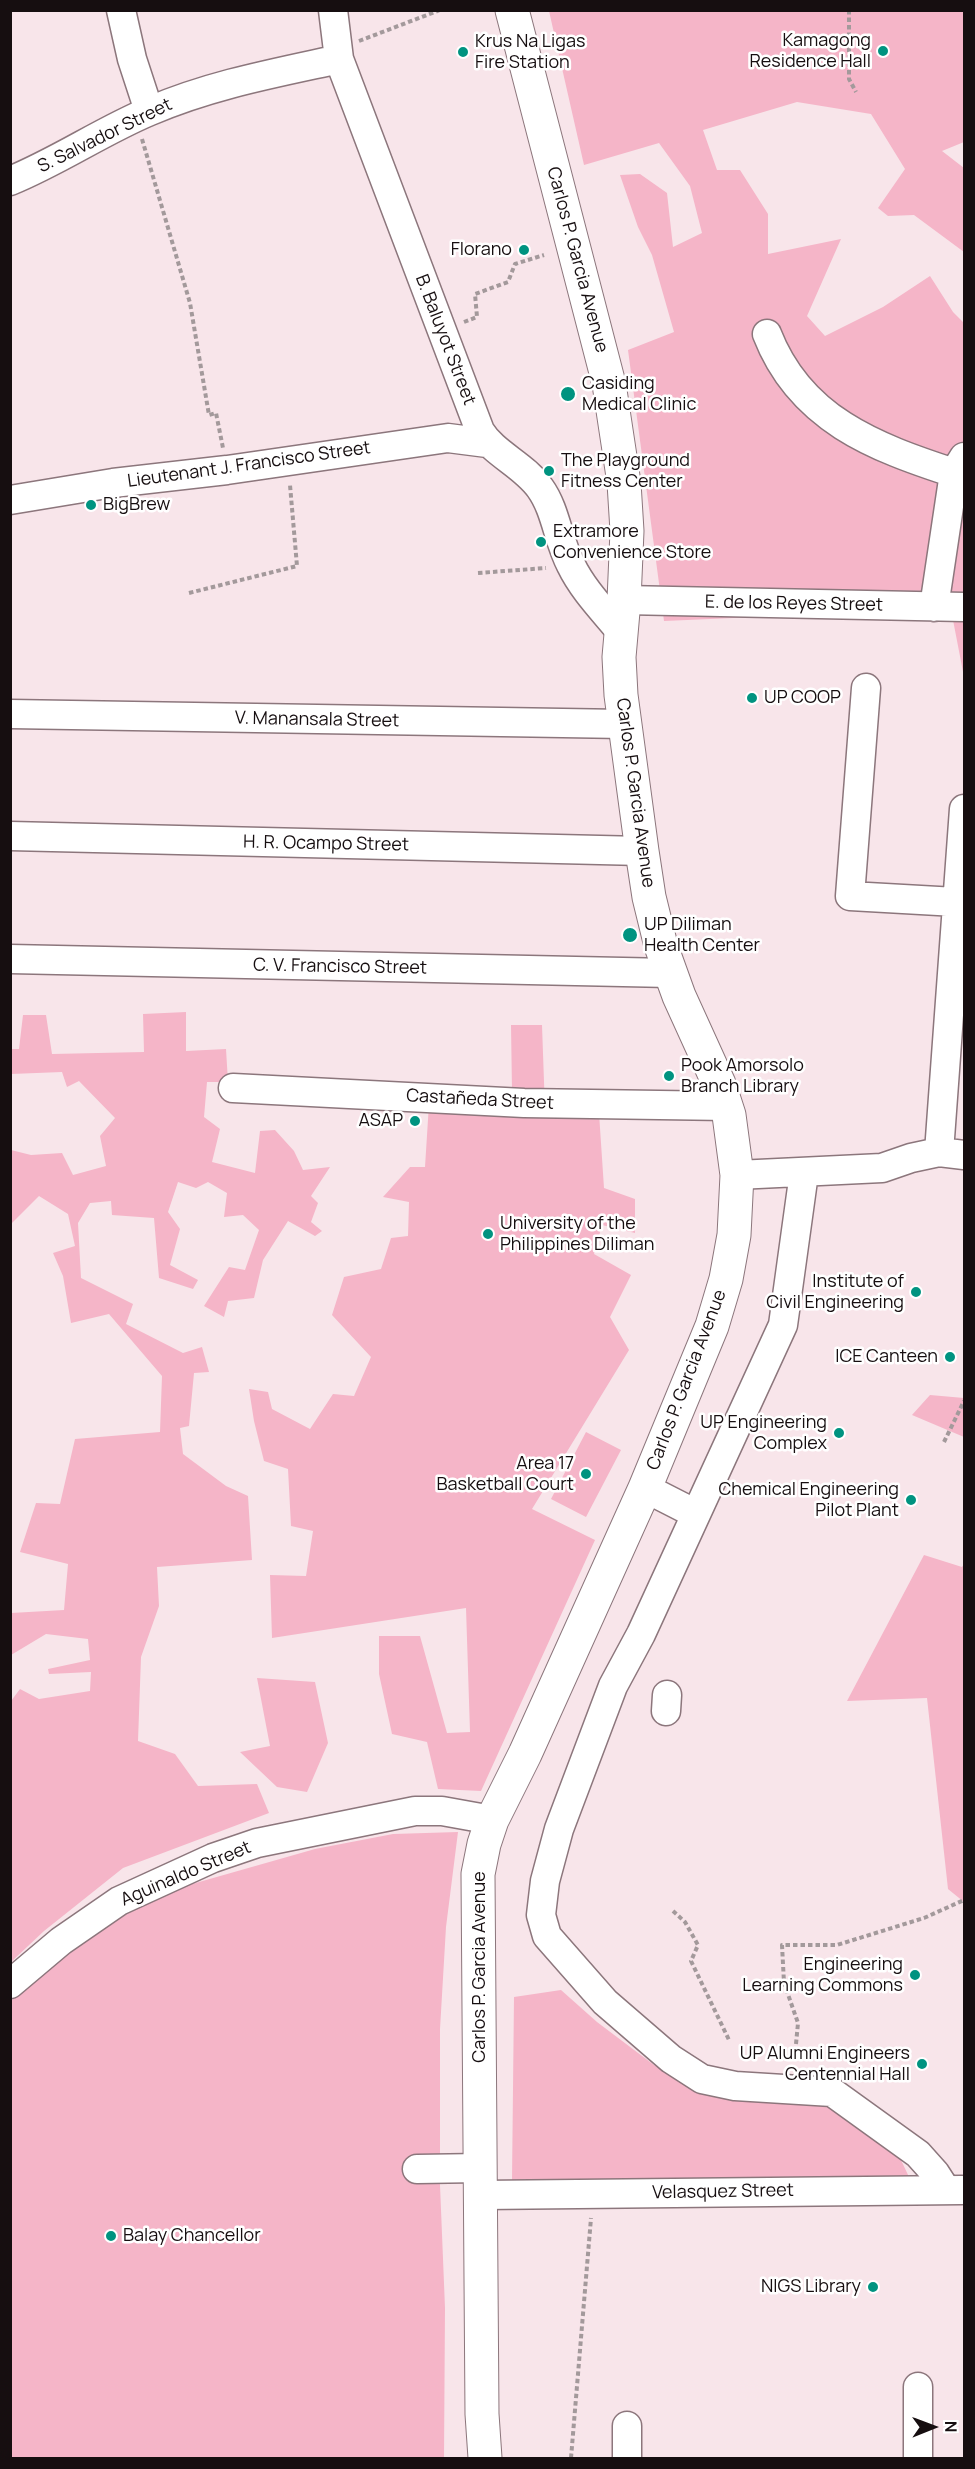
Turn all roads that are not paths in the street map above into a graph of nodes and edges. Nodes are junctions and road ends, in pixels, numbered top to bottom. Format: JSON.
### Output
{"nodes":[{"id":1,"x":121,"y":10,"type":"edge"},
{"id":2,"x":333,"y":10,"type":"edge"},
{"id":3,"x":512,"y":10,"type":"edge"},
{"id":4,"x":338,"y":54,"type":"junction"},
{"id":5,"x":142,"y":114,"type":"junction"},
{"id":6,"x":10,"y":180,"type":"edge"},
{"id":7,"x":767,"y":334,"type":"dead end"},
{"id":8,"x":487,"y":443,"type":"junction"},
{"id":9,"x":959,"y":465,"type":"edge"},
{"id":10,"x":10,"y":500,"type":"edge"},
{"id":11,"x":624,"y":600,"type":"junction"},
{"id":12,"x":934,"y":607,"type":"junction"},
{"id":13,"x":964,"y":607,"type":"edge"},
{"id":14,"x":621,"y":632,"type":"junction"},
{"id":15,"x":866,"y":688,"type":"dead end"},
{"id":16,"x":10,"y":714,"type":"edge"},
{"id":17,"x":624,"y":724,"type":"junction"},
{"id":18,"x":964,"y":809,"type":"edge"},
{"id":19,"x":10,"y":837,"type":"edge"},
{"id":20,"x":642,"y":851,"type":"junction"},
{"id":21,"x":956,"y":902,"type":"junction"},
{"id":22,"x":10,"y":959,"type":"edge"},
{"id":23,"x":670,"y":973,"type":"junction"},
{"id":24,"x":233,"y":1088,"type":"dead end"},
{"id":25,"x":727,"y":1106,"type":"junction"},
{"id":26,"x":953,"y":1118,"type":"edge"},
{"id":27,"x":952,"y":1154,"type":"edge"},
{"id":28,"x":804,"y":1173,"type":"junction"},
{"id":29,"x":737,"y":1174,"type":"junction"},
{"id":30,"x":645,"y":1488,"type":"junction"},
{"id":31,"x":696,"y":1514,"type":"junction"},
{"id":32,"x":492,"y":1820,"type":"junction"},
{"id":33,"x":10,"y":1984,"type":"edge"},
{"id":34,"x":417,"y":2169,"type":"dead end"},
{"id":35,"x":482,"y":2181,"type":"junction"},
{"id":36,"x":955,"y":2190,"type":"edge"},
{"id":37,"x":918,"y":2387,"type":"dead end"},
{"id":38,"x":627,"y":2426,"type":"dead end"},
{"id":39,"x":485,"y":2458,"type":"edge"},
{"id":40,"x":627,"y":2458,"type":"edge"},
{"id":41,"x":918,"y":2458,"type":"edge"}],
"edges":[{"from":1,"to":5,"type":"street"},
{"from":2,"to":4,"type":"street","name":"B. Baluyot Street"},
{"from":3,"to":11,"type":"main road","name":"Carlos P. Garcia Avenue"},
{"from":4,"to":5,"type":"street","name":"S. Salvador Street"},
{"from":4,"to":8,"type":"street","name":"B. Baluyot Street"},
{"from":5,"to":6,"type":"street","name":"S. Salvador Street"},
{"from":7,"to":9,"type":"street"},
{"from":8,"to":10,"type":"street","name":"Lieutenant J. Francisco Street"},
{"from":8,"to":14,"type":"street","name":"B. Baluyot Street"},
{"from":9,"to":12,"type":"street"},
{"from":11,"to":12,"type":"street","name":"E. de los Reyes Street"},
{"from":11,"to":14,"type":"main road","name":"Carlos P. Garcia Avenue"},
{"from":12,"to":13,"type":"street","name":"E. de los Reyes Street"},
{"from":14,"to":17,"type":"main road","name":"Carlos P. Garcia Avenue"},
{"from":15,"to":21,"type":"street"},
{"from":16,"to":17,"type":"street","name":"V. Manansala Street"},
{"from":17,"to":20,"type":"main road","name":"Carlos P. Garcia Avenue"},
{"from":18,"to":21,"type":"street"},
{"from":19,"to":20,"type":"street","name":"H. R. Ocampo Street"},
{"from":20,"to":23,"type":"main road","name":"Carlos P. Garcia Avenue"},
{"from":21,"to":26,"type":"street"},
{"from":22,"to":23,"type":"street","name":"C. V. Francisco Street"},
{"from":23,"to":25,"type":"main road","name":"Carlos P. Garcia Avenue"},
{"from":24,"to":25,"type":"street","name":"Castañeda Street"},
{"from":25,"to":29,"type":"main road","name":"Carlos P. Garcia Avenue"},
{"from":26,"to":27,"type":"street"},
{"from":27,"to":28,"type":"street"},
{"from":28,"to":29,"type":"street"},
{"from":28,"to":31,"type":"street"},
{"from":29,"to":30,"type":"main road","name":"Carlos P. Garcia Avenue"},
{"from":30,"to":31,"type":"street"},
{"from":30,"to":32,"type":"main road","name":"Carlos P. Garcia Avenue"},
{"from":31,"to":36,"type":"street"},
{"from":32,"to":33,"type":"street","name":"Aguinaldo Street"},
{"from":32,"to":35,"type":"main road","name":"Carlos P. Garcia Avenue"},
{"from":34,"to":35,"type":"street","name":"Velasquez Street"},
{"from":35,"to":36,"type":"street","name":"Velasquez Street"},
{"from":35,"to":39,"type":"main road","name":"Carlos P. Garcia Avenue"},
{"from":37,"to":41,"type":"street"},
{"from":38,"to":40,"type":"street"}]}
